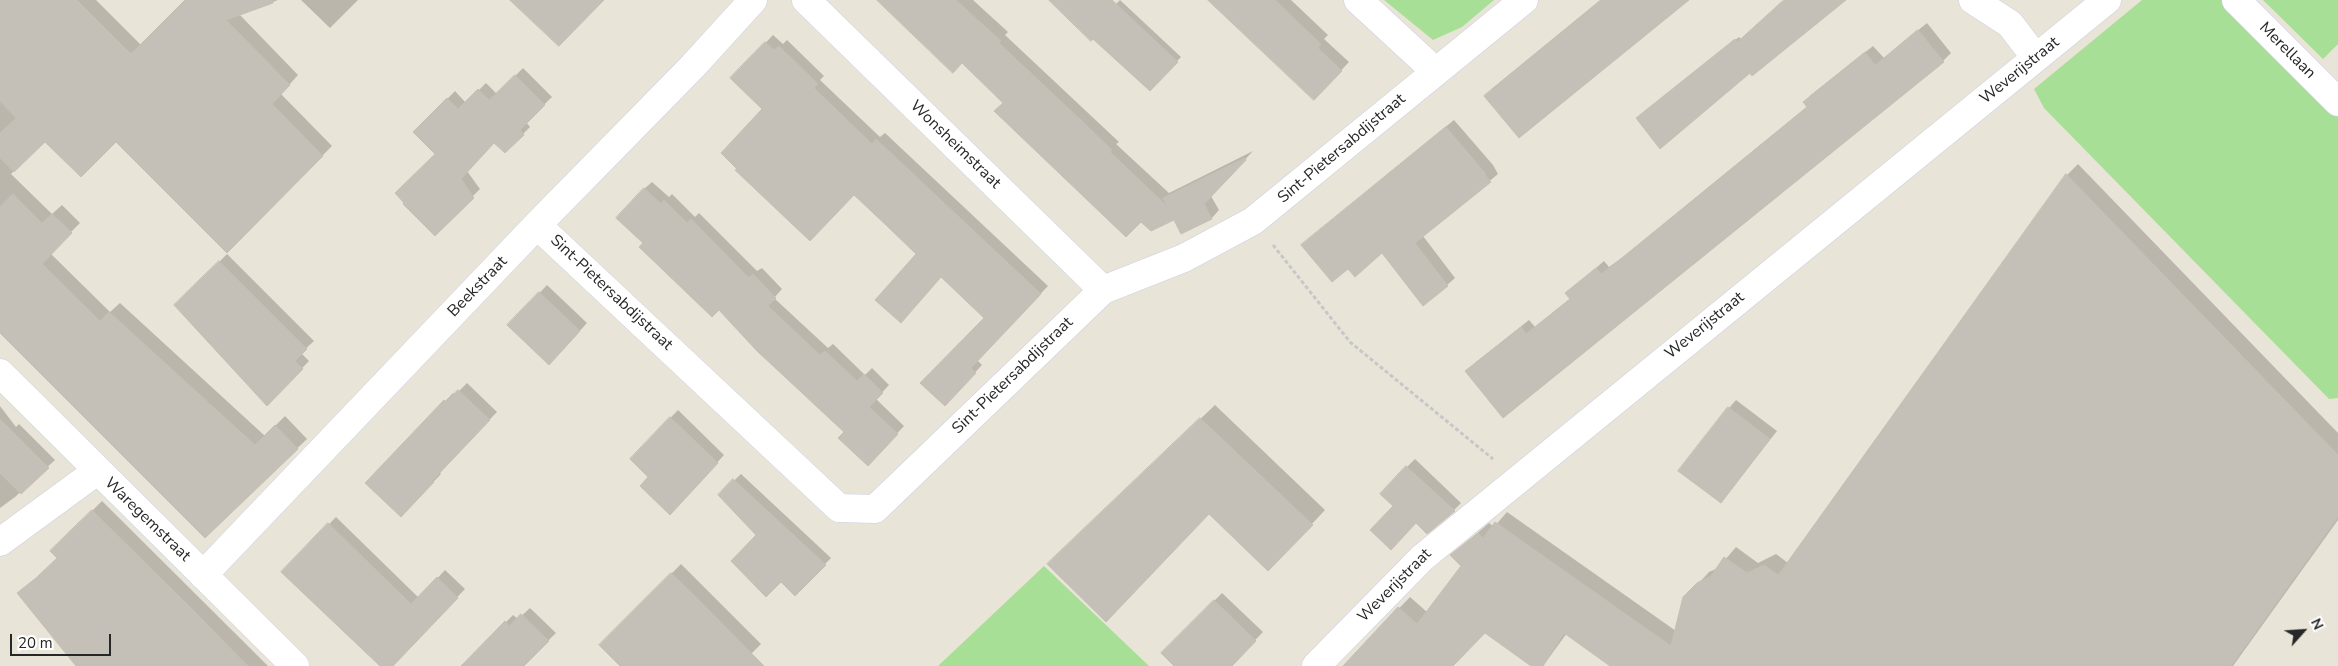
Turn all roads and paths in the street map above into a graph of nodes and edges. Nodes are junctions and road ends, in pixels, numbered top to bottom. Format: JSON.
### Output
{"nodes":[{"id":1,"x":753,"y":0,"type":"edge"},
{"id":2,"x":806,"y":0,"type":"edge"},
{"id":3,"x":1358,"y":0,"type":"edge"},
{"id":4,"x":1524,"y":0,"type":"edge"},
{"id":5,"x":1973,"y":0,"type":"edge"},
{"id":6,"x":2107,"y":0,"type":"edge"},
{"id":7,"x":2236,"y":0,"type":"edge"},
{"id":8,"x":2036,"y":58,"type":"junction"},
{"id":9,"x":1435,"y":72,"type":"junction"},
{"id":10,"x":2338,"y":102,"type":"edge"},
{"id":11,"x":1254,"y":222,"type":"junction"},
{"id":12,"x":538,"y":224,"type":"junction"},
{"id":13,"x":1103,"y":290,"type":"junction"},
{"id":14,"x":0,"y":373,"type":"edge"},
{"id":15,"x":97,"y":471,"type":"junction"},
{"id":16,"x":1515,"y":482,"type":"junction"},
{"id":17,"x":0,"y":542,"type":"edge"},
{"id":18,"x":203,"y":575,"type":"junction"},
{"id":19,"x":295,"y":666,"type":"edge"},
{"id":20,"x":1316,"y":666,"type":"edge"}],
"edges":[{"from":1,"to":12,"type":"street","name":"Beekstraat"},
{"from":2,"to":13,"type":"street","name":"Wonsheimstraat"},
{"from":3,"to":9,"type":"street"},
{"from":4,"to":9,"type":"street","name":"Sint-Pietersabdijstraat"},
{"from":5,"to":8,"type":"street"},
{"from":6,"to":8,"type":"street","name":"Weverijstraat"},
{"from":7,"to":10,"type":"street","name":"Merellaan"},
{"from":8,"to":16,"type":"street","name":"Weverijstraat"},
{"from":9,"to":11,"type":"street","name":"Sint-Pietersabdijstraat"},
{"from":11,"to":13,"type":"street","name":"Sint-Pietersabdijstraat"},
{"from":11,"to":16,"type":"path"},
{"from":12,"to":13,"type":"street","name":"Sint-Pietersabdijstraat"},
{"from":12,"to":18,"type":"street","name":"Beekstraat"},
{"from":14,"to":15,"type":"street","name":"Waregemstraat"},
{"from":15,"to":17,"type":"street"},
{"from":15,"to":18,"type":"street","name":"Waregemstraat"},
{"from":16,"to":20,"type":"street","name":"Weverijstraat"},
{"from":18,"to":19,"type":"street","name":"Waregemstraat"}]}
